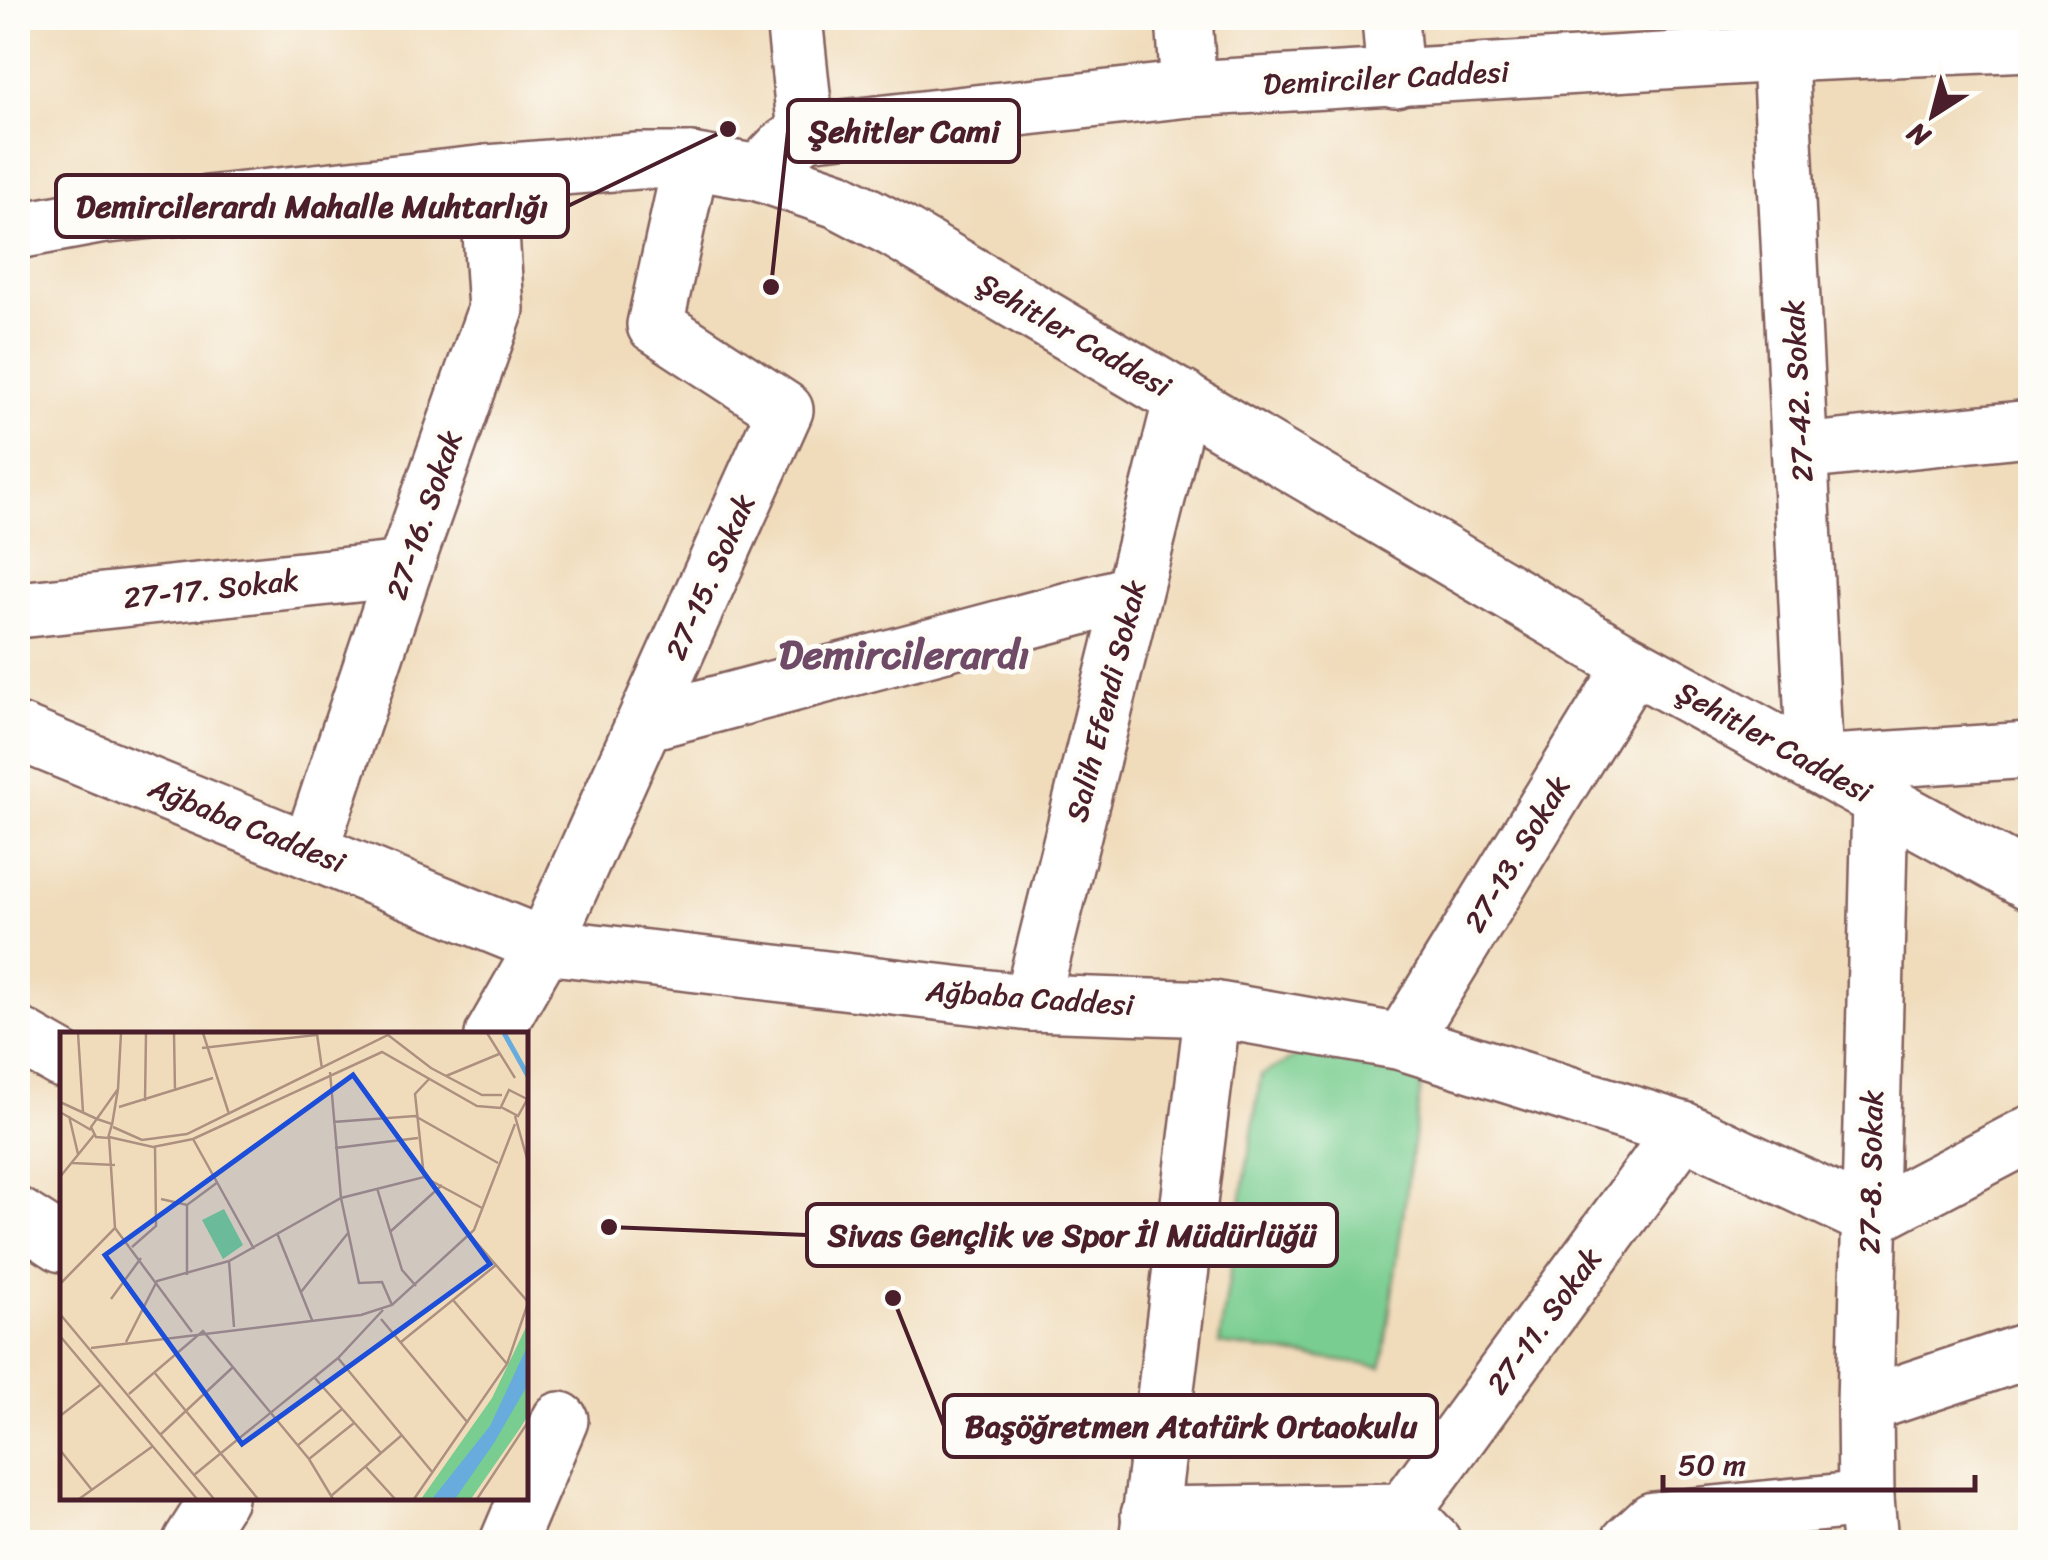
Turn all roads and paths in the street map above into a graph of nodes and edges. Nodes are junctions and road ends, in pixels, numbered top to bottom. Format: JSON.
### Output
{"nodes":[{"id":1,"x":794,"y":18,"type":"edge"},
{"id":2,"x":1184,"y":18,"type":"edge"},
{"id":3,"x":1390,"y":18,"type":"edge"},
{"id":4,"x":1780,"y":36,"type":"edge"},
{"id":5,"x":2030,"y":44,"type":"edge"},
{"id":6,"x":1396,"y":78,"type":"junction"},
{"id":7,"x":1189,"y":89,"type":"junction"},
{"id":8,"x":806,"y":132,"type":"junction"},
{"id":9,"x":691,"y":161,"type":"junction"},
{"id":10,"x":487,"y":173,"type":"junction"},
{"id":11,"x":759,"y":174,"type":"junction"},
{"id":12,"x":18,"y":231,"type":"edge"},
{"id":13,"x":1182,"y":398,"type":"junction"},
{"id":14,"x":2030,"y":428,"type":"edge"},
{"id":15,"x":1801,"y":452,"type":"junction"},
{"id":16,"x":404,"y":569,"type":"junction"},
{"id":17,"x":1133,"y":593,"type":"junction"},
{"id":18,"x":18,"y":610,"type":"edge"},
{"id":19,"x":1633,"y":665,"type":"junction"},
{"id":20,"x":645,"y":723,"type":"junction"},
{"id":21,"x":18,"y":732,"type":"edge"},
{"id":22,"x":2030,"y":750,"type":"edge"},
{"id":23,"x":1815,"y":764,"type":"junction"},
{"id":24,"x":1880,"y":800,"type":"junction"},
{"id":25,"x":310,"y":850,"type":"junction"},
{"id":26,"x":2030,"y":882,"type":"edge"},
{"id":27,"x":544,"y":946,"type":"junction"},
{"id":28,"x":1031,"y":1003,"type":"junction"},
{"id":29,"x":1213,"y":1009,"type":"junction"},
{"id":30,"x":495,"y":1032,"type":"edge"},
{"id":31,"x":18,"y":1035,"type":"edge"},
{"id":32,"x":1402,"y":1042,"type":"junction"},
{"id":33,"x":60,"y":1059,"type":"edge"},
{"id":34,"x":1683,"y":1130,"type":"junction"},
{"id":35,"x":2030,"y":1134,"type":"edge"},
{"id":36,"x":18,"y":1216,"type":"edge"},
{"id":37,"x":1870,"y":1218,"type":"junction"},
{"id":38,"x":60,"y":1243,"type":"edge"},
{"id":39,"x":2030,"y":1350,"type":"edge"},
{"id":40,"x":1865,"y":1405,"type":"junction"},
{"id":41,"x":560,"y":1420,"type":"dead end"},
{"id":42,"x":528,"y":1495,"type":"edge"},
{"id":43,"x":219,"y":1500,"type":"edge"},
{"id":44,"x":526,"y":1500,"type":"edge"},
{"id":45,"x":1868,"y":1521,"type":"edge"},
{"id":46,"x":1419,"y":1527,"type":"edge"},
{"id":47,"x":1148,"y":1529,"type":"edge"},
{"id":48,"x":191,"y":1542,"type":"edge"},
{"id":49,"x":508,"y":1542,"type":"edge"},
{"id":50,"x":1629,"y":1542,"type":"edge"}],
"edges":[{"from":1,"to":8,"type":"street"},
{"from":2,"to":7,"type":"street"},
{"from":3,"to":6,"type":"street"},
{"from":4,"to":5,"type":"street","name":"Demirciler Caddesi"},
{"from":4,"to":6,"type":"street","name":"Demirciler Caddesi"},
{"from":4,"to":15,"type":"street","name":"27-42. Sokak"},
{"from":6,"to":7,"type":"street","name":"Demirciler Caddesi"},
{"from":7,"to":8,"type":"street","name":"Demirciler Caddesi"},
{"from":8,"to":11,"type":"street"},
{"from":9,"to":10,"type":"street","name":"Şehitler Caddesi"},
{"from":9,"to":11,"type":"street","name":"Şehitler Caddesi"},
{"from":9,"to":20,"type":"street","name":"27-15. Sokak"},
{"from":10,"to":12,"type":"street","name":"Şehitler Caddesi"},
{"from":10,"to":16,"type":"street","name":"27-16. Sokak"},
{"from":11,"to":13,"type":"street","name":"Şehitler Caddesi"},
{"from":13,"to":17,"type":"street","name":"Salih Efendi Sokak"},
{"from":13,"to":19,"type":"street","name":"Şehitler Caddesi"},
{"from":14,"to":15,"type":"street"},
{"from":15,"to":23,"type":"street","name":"27-42. Sokak"},
{"from":16,"to":18,"type":"street","name":"27-17. Sokak"},
{"from":16,"to":25,"type":"street","name":"27-16. Sokak"},
{"from":17,"to":20,"type":"street"},
{"from":17,"to":28,"type":"street","name":"Salih Efendi Sokak"},
{"from":19,"to":23,"type":"street","name":"Şehitler Caddesi"},
{"from":19,"to":32,"type":"street","name":"27-13. Sokak"},
{"from":20,"to":27,"type":"street","name":"27-15. Sokak"},
{"from":21,"to":25,"type":"street","name":"Ağbaba Caddesi"},
{"from":22,"to":23,"type":"street"},
{"from":23,"to":24,"type":"street","name":"Şehitler Caddesi"},
{"from":24,"to":26,"type":"street","name":"Şehitler Caddesi"},
{"from":24,"to":37,"type":"street","name":"27-8. Sokak"},
{"from":25,"to":27,"type":"street","name":"Ağbaba Caddesi"},
{"from":27,"to":28,"type":"street","name":"Ağbaba Caddesi"},
{"from":27,"to":30,"type":"street","name":"27-15. Sokak"},
{"from":28,"to":29,"type":"street","name":"Ağbaba Caddesi"},
{"from":29,"to":32,"type":"street","name":"Ağbaba Caddesi"},
{"from":29,"to":47,"type":"street"},
{"from":31,"to":33,"type":"street"},
{"from":32,"to":34,"type":"street","name":"Ağbaba Caddesi"},
{"from":34,"to":37,"type":"street","name":"Ağbaba Caddesi"},
{"from":34,"to":46,"type":"street","name":"27-11. Sokak"},
{"from":35,"to":37,"type":"street"},
{"from":36,"to":38,"type":"street"},
{"from":37,"to":40,"type":"street","name":"27-8. Sokak"},
{"from":39,"to":40,"type":"street"},
{"from":40,"to":45,"type":"street","name":"27-8. Sokak"},
{"from":41,"to":42,"type":"street"},
{"from":43,"to":48,"type":"street"},
{"from":44,"to":49,"type":"street"},
{"from":45,"to":50,"type":"street"},
{"from":46,"to":47,"type":"street"}]}
